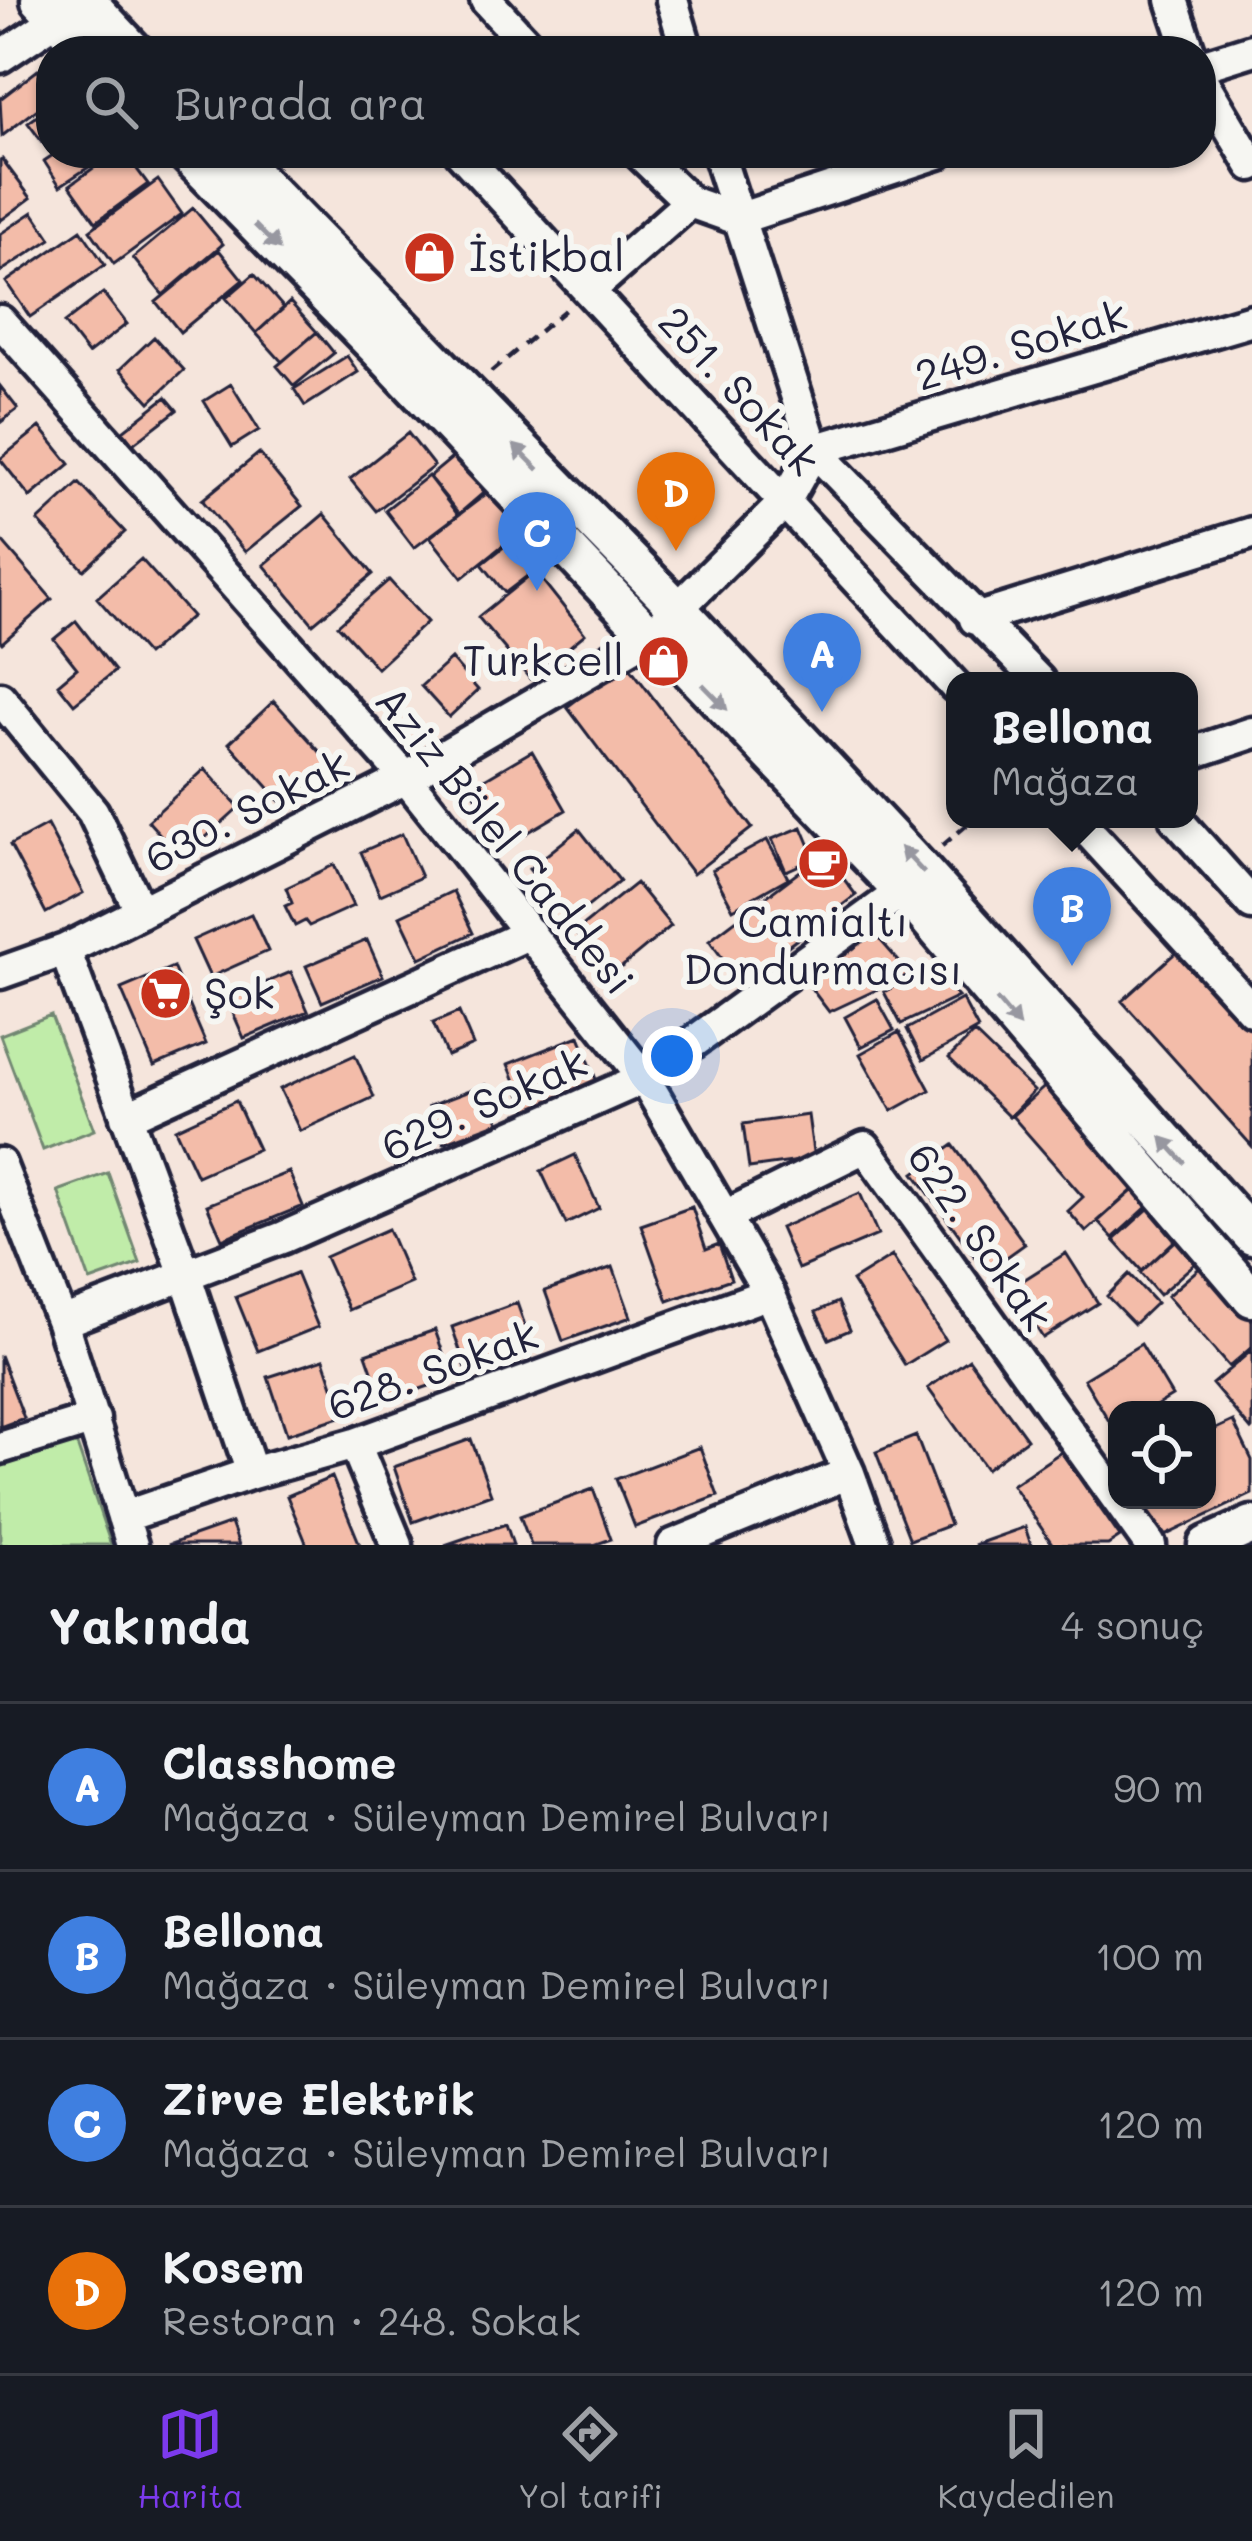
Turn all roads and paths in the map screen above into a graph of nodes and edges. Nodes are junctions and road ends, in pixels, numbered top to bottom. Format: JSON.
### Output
{"nodes":[{"id":1,"x":486,"y":0,"type":"edge"},
{"id":2,"x":672,"y":0,"type":"edge"},
{"id":3,"x":1172,"y":0,"type":"edge"},
{"id":4,"x":63,"y":5,"type":"edge"},
{"id":5,"x":80,"y":36,"type":"edge"},
{"id":6,"x":111,"y":36,"type":"edge"},
{"id":7,"x":519,"y":36,"type":"edge"},
{"id":8,"x":683,"y":36,"type":"edge"},
{"id":9,"x":1184,"y":36,"type":"edge"},
{"id":10,"x":1252,"y":50,"type":"edge"},
{"id":11,"x":0,"y":57,"type":"edge"},
{"id":12,"x":1216,"y":61,"type":"edge"},
{"id":13,"x":1216,"y":105,"type":"edge"},
{"id":14,"x":1252,"y":165,"type":"edge"},
{"id":15,"x":201,"y":168,"type":"edge"},
{"id":16,"x":246,"y":168,"type":"edge"},
{"id":17,"x":474,"y":168,"type":"edge"},
{"id":18,"x":655,"y":168,"type":"edge"},
{"id":19,"x":722,"y":168,"type":"edge"},
{"id":20,"x":893,"y":168,"type":"edge"},
{"id":21,"x":690,"y":202,"type":"junction"},
{"id":22,"x":738,"y":220,"type":"junction"},
{"id":23,"x":589,"y":291,"type":"junction"},
{"id":24,"x":1252,"y":320,"type":"edge"},
{"id":25,"x":0,"y":321,"type":"edge"},
{"id":26,"x":464,"y":394,"type":"junction"},
{"id":27,"x":814,"y":450,"type":"junction"},
{"id":28,"x":785,"y":502,"type":"junction"},
{"id":29,"x":1252,"y":533,"type":"edge"},
{"id":30,"x":676,"y":608,"type":"junction"},
{"id":31,"x":975,"y":619,"type":"junction"},
{"id":32,"x":650,"y":636,"type":"junction"},
{"id":33,"x":1030,"y":672,"type":"edge"},
{"id":34,"x":946,"y":676,"type":"edge"},
{"id":35,"x":0,"y":698,"type":"edge"},
{"id":36,"x":1252,"y":734,"type":"edge"},
{"id":37,"x":1198,"y":751,"type":"edge"},
{"id":38,"x":406,"y":778,"type":"junction"},
{"id":39,"x":964,"y":828,"type":"edge"},
{"id":40,"x":1085,"y":828,"type":"edge"},
{"id":41,"x":1183,"y":828,"type":"edge"},
{"id":42,"x":909,"y":879,"type":"junction"},
{"id":43,"x":1252,"y":904,"type":"edge"},
{"id":44,"x":141,"y":912,"type":"junction"},
{"id":45,"x":530,"y":933,"type":"junction"},
{"id":46,"x":65,"y":950,"type":"junction"},
{"id":47,"x":0,"y":973,"type":"edge"},
{"id":48,"x":1252,"y":1010,"type":"edge"},
{"id":49,"x":644,"y":1078,"type":"junction"},
{"id":50,"x":126,"y":1117,"type":"junction"},
{"id":51,"x":0,"y":1164,"type":"edge"},
{"id":52,"x":727,"y":1215,"type":"junction"},
{"id":53,"x":1244,"y":1215,"type":"edge"},
{"id":54,"x":185,"y":1274,"type":"junction"},
{"id":55,"x":769,"y":1293,"type":"junction"},
{"id":56,"x":1252,"y":1298,"type":"edge"},
{"id":57,"x":62,"y":1322,"type":"junction"},
{"id":58,"x":94,"y":1418,"type":"junction"},
{"id":59,"x":355,"y":1444,"type":"junction"},
{"id":60,"x":0,"y":1448,"type":"edge"},
{"id":61,"x":252,"y":1473,"type":"junction"},
{"id":62,"x":848,"y":1473,"type":"junction"},
{"id":63,"x":1252,"y":1525,"type":"edge"},
{"id":64,"x":127,"y":1531,"type":"edge"},
{"id":65,"x":397,"y":1545,"type":"edge"},
{"id":66,"x":673,"y":1545,"type":"edge"},
{"id":67,"x":875,"y":1545,"type":"edge"},
{"id":68,"x":1150,"y":1545,"type":"edge"},
{"id":69,"x":1207,"y":1545,"type":"edge"}],
"edges":[{"from":1,"to":7,"type":"street"},
{"from":2,"to":8,"type":"street"},
{"from":3,"to":9,"type":"street"},
{"from":4,"to":5,"type":"main road"},
{"from":4,"to":6,"type":"main road"},
{"from":4,"to":11,"type":"street"},
{"from":10,"to":12,"type":"street"},
{"from":13,"to":14,"type":"street"},
{"from":15,"to":32,"type":"main road","one_way":true},
{"from":16,"to":26,"type":"main road"},
{"from":17,"to":23,"type":"street","name":"251. Sokak"},
{"from":18,"to":21,"type":"street"},
{"from":19,"to":22,"type":"street"},
{"from":20,"to":22,"type":"street"},
{"from":21,"to":22,"type":"street"},
{"from":21,"to":23,"type":"street"},
{"from":22,"to":27,"type":"street"},
{"from":23,"to":26,"type":"path"},
{"from":23,"to":28,"type":"street","name":"251. Sokak"},
{"from":24,"to":27,"type":"street","name":"249. Sokak"},
{"from":25,"to":38,"type":"street","name":"Aziz Bölel Caddesi"},
{"from":30,"to":26,"type":"main road","one_way":true},
{"from":27,"to":28,"type":"street","name":"630. Sokak"},
{"from":27,"to":31,"type":"street"},
{"from":28,"to":30,"type":"street","name":"630. Sokak"},
{"from":28,"to":34,"type":"street","name":"251. Sokak"},
{"from":29,"to":31,"type":"street"},
{"from":30,"to":32,"type":"street","name":"630. Sokak"},
{"from":42,"to":30,"type":"main road","one_way":true},
{"from":31,"to":33,"type":"street"},
{"from":32,"to":38,"type":"street","name":"630. Sokak"},
{"from":32,"to":42,"type":"main road","one_way":true},
{"from":35,"to":44,"type":"street"},
{"from":36,"to":37,"type":"street"},
{"from":38,"to":44,"type":"street","name":"630. Sokak"},
{"from":38,"to":45,"type":"street","name":"Aziz Bölel Caddesi"},
{"from":39,"to":42,"type":"path"},
{"from":40,"to":48,"type":"street"},
{"from":41,"to":43,"type":"street"},
{"from":42,"to":49,"type":"street","name":"629. Sokak"},
{"from":53,"to":42,"type":"main road","one_way":true},
{"from":42,"to":56,"type":"main road","one_way":true},
{"from":44,"to":46,"type":"street","name":"630. Sokak"},
{"from":45,"to":49,"type":"street","name":"Aziz Bölel Caddesi"},
{"from":45,"to":50,"type":"street"},
{"from":46,"to":47,"type":"street","name":"630. Sokak"},
{"from":46,"to":50,"type":"street"},
{"from":49,"to":52,"type":"street","name":"Aziz Bölel Caddesi"},
{"from":49,"to":54,"type":"street","name":"629. Sokak"},
{"from":50,"to":54,"type":"street"},
{"from":51,"to":57,"type":"street"},
{"from":52,"to":55,"type":"street","name":"Aziz Bölel Caddesi"},
{"from":52,"to":68,"type":"street","name":"622. Sokak"},
{"from":54,"to":57,"type":"street","name":"629. Sokak"},
{"from":54,"to":61,"type":"street"},
{"from":55,"to":59,"type":"street","name":"628. Sokak"},
{"from":55,"to":62,"type":"street","name":"Aziz Bölel Caddesi"},
{"from":57,"to":58,"type":"street"},
{"from":58,"to":60,"type":"street"},
{"from":58,"to":64,"type":"street"},
{"from":59,"to":61,"type":"street","name":"628. Sokak"},
{"from":59,"to":65,"type":"street"},
{"from":61,"to":64,"type":"street","name":"628. Sokak"},
{"from":62,"to":66,"type":"street"},
{"from":62,"to":67,"type":"street","name":"Aziz Bölel Caddesi"},
{"from":63,"to":69,"type":"main road"}]}
